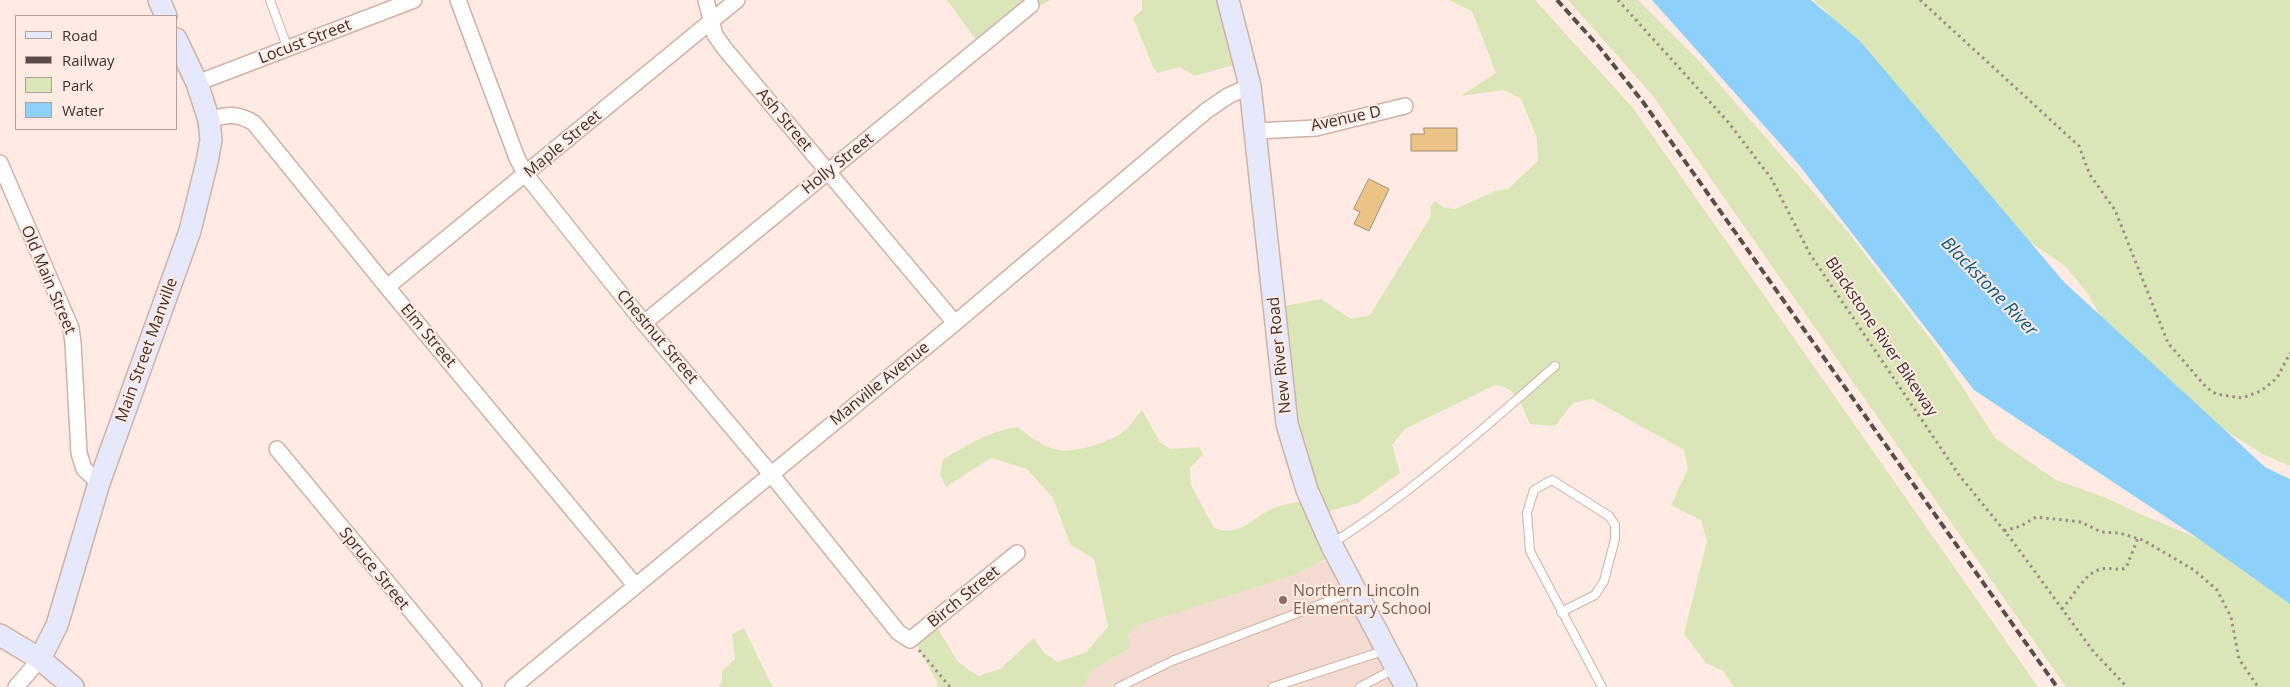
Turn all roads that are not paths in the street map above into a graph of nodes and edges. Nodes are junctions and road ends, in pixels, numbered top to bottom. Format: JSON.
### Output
{"nodes":[{"id":1,"x":159,"y":0,"type":"edge"},
{"id":2,"x":270,"y":0,"type":"edge"},
{"id":3,"x":414,"y":0,"type":"edge"},
{"id":4,"x":458,"y":0,"type":"edge"},
{"id":5,"x":706,"y":0,"type":"edge"},
{"id":6,"x":737,"y":0,"type":"edge"},
{"id":7,"x":1228,"y":0,"type":"edge"},
{"id":8,"x":1031,"y":4,"type":"dead end"},
{"id":9,"x":166,"y":15,"type":"edge"},
{"id":10,"x":712,"y":20,"type":"junction"},
{"id":11,"x":178,"y":43,"type":"edge"},
{"id":12,"x":288,"y":49,"type":"junction"},
{"id":13,"x":197,"y":83,"type":"junction"},
{"id":14,"x":1250,"y":86,"type":"junction"},
{"id":15,"x":1405,"y":106,"type":"dead end"},
{"id":16,"x":209,"y":120,"type":"junction"},
{"id":17,"x":1256,"y":131,"type":"junction"},
{"id":18,"x":0,"y":163,"type":"edge"},
{"id":19,"x":828,"y":172,"type":"junction"},
{"id":20,"x":526,"y":175,"type":"junction"},
{"id":21,"x":387,"y":287,"type":"junction"},
{"id":22,"x":644,"y":323,"type":"junction"},
{"id":23,"x":955,"y":323,"type":"junction"},
{"id":24,"x":1555,"y":366,"type":"dead end"},
{"id":25,"x":277,"y":450,"type":"dead end"},
{"id":26,"x":771,"y":474,"type":"junction"},
{"id":27,"x":99,"y":483,"type":"junction"},
{"id":28,"x":1331,"y":544,"type":"junction"},
{"id":29,"x":1017,"y":553,"type":"dead end"},
{"id":30,"x":635,"y":585,"type":"junction"},
{"id":31,"x":1355,"y":591,"type":"junction"},
{"id":32,"x":1561,"y":612,"type":"junction"},
{"id":33,"x":0,"y":635,"type":"edge"},
{"id":34,"x":910,"y":640,"type":"joint"},
{"id":35,"x":40,"y":659,"type":"junction"},
{"id":36,"x":1391,"y":659,"type":"junction"},
{"id":37,"x":1298,"y":678,"type":"junction"},
{"id":38,"x":16,"y":687,"type":"edge"},
{"id":39,"x":72,"y":687,"type":"edge"},
{"id":40,"x":474,"y":687,"type":"edge"},
{"id":41,"x":513,"y":687,"type":"edge"},
{"id":42,"x":1119,"y":687,"type":"edge"},
{"id":43,"x":1273,"y":687,"type":"edge"},
{"id":44,"x":1301,"y":687,"type":"edge"},
{"id":45,"x":1360,"y":687,"type":"edge"},
{"id":46,"x":1406,"y":687,"type":"edge"},
{"id":47,"x":1602,"y":687,"type":"edge"}],
"edges":[{"from":1,"to":9,"type":"main road"},
{"from":2,"to":12,"type":"lane"},
{"from":3,"to":12,"type":"street","name":"Locust Street"},
{"from":4,"to":20,"type":"street","name":"Chestnut Street"},
{"from":5,"to":10,"type":"street","name":"Ash Street"},
{"from":6,"to":10,"type":"street","name":"Maple Street"},
{"from":7,"to":14,"type":"main road","name":"New River Road"},
{"from":8,"to":19,"type":"street","name":"Holly Street"},
{"from":10,"to":19,"type":"street","name":"Ash Street"},
{"from":10,"to":20,"type":"street","name":"Maple Street"},
{"from":11,"to":13,"type":"main road","name":"Main Street Manville"},
{"from":12,"to":13,"type":"street","name":"Locust Street"},
{"from":13,"to":16,"type":"main road","name":"Main Street Manville"},
{"from":14,"to":17,"type":"main road","name":"New River Road"},
{"from":14,"to":23,"type":"street","name":"Manville Avenue"},
{"from":15,"to":17,"type":"street","name":"Avenue D"},
{"from":16,"to":21,"type":"street","name":"Elm Street"},
{"from":16,"to":27,"type":"main road","name":"Main Street Manville"},
{"from":17,"to":28,"type":"main road","name":"New River Road"},
{"from":18,"to":27,"type":"street","name":"Old Main Street"},
{"from":19,"to":22,"type":"street","name":"Holly Street"},
{"from":19,"to":23,"type":"street","name":"Ash Street"},
{"from":20,"to":21,"type":"street","name":"Maple Street"},
{"from":20,"to":22,"type":"street","name":"Chestnut Street"},
{"from":21,"to":30,"type":"street","name":"Elm Street"},
{"from":22,"to":26,"type":"street","name":"Chestnut Street"},
{"from":23,"to":26,"type":"street","name":"Manville Avenue"},
{"from":24,"to":28,"type":"lane"},
{"from":25,"to":40,"type":"street","name":"Spruce Street"},
{"from":26,"to":30,"type":"street","name":"Manville Avenue"},
{"from":26,"to":34,"type":"street","name":"Chestnut Street"},
{"from":27,"to":35,"type":"main road","name":"Main Street Manville"},
{"from":28,"to":31,"type":"main road","name":"New River Road"},
{"from":29,"to":34,"type":"street","name":"Birch Street"},
{"from":30,"to":41,"type":"street","name":"Manville Avenue"},
{"from":31,"to":36,"type":"main road","name":"New River Road"},
{"from":31,"to":42,"type":"lane"},
{"from":32,"to":32,"type":"lane"},
{"from":32,"to":47,"type":"lane"},
{"from":33,"to":35,"type":"main road"},
{"from":35,"to":38,"type":"street"},
{"from":35,"to":39,"type":"main road"},
{"from":36,"to":37,"type":"lane"},
{"from":36,"to":45,"type":"lane"},
{"from":36,"to":46,"type":"main road","name":"New River Road"},
{"from":37,"to":43,"type":"lane"},
{"from":37,"to":44,"type":"lane"}]}
